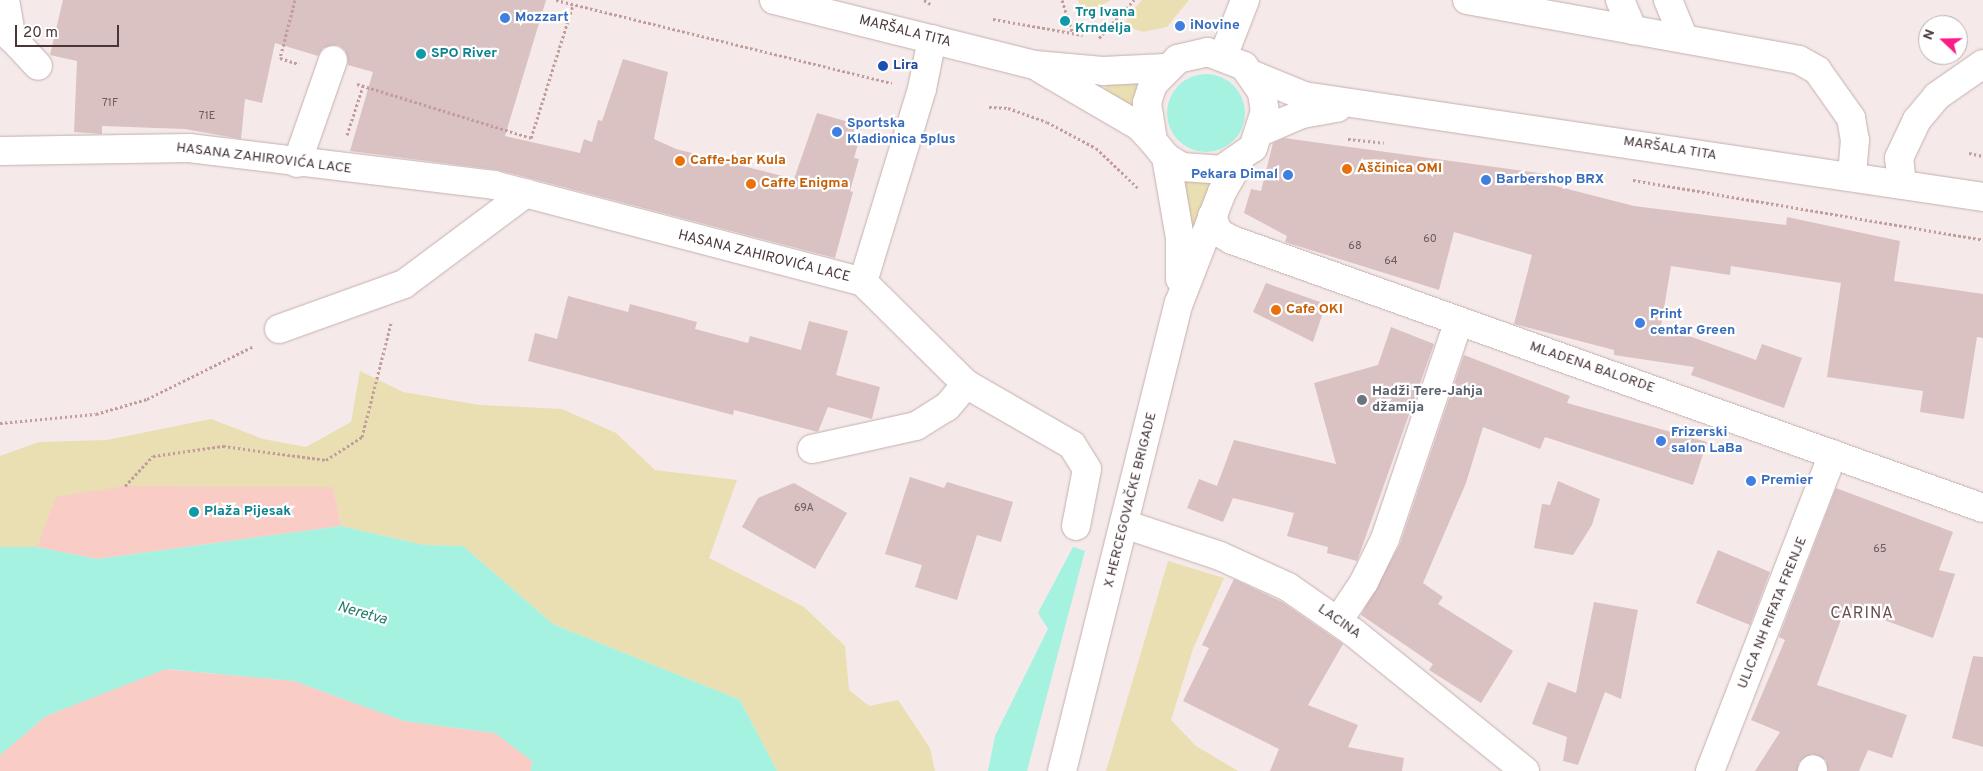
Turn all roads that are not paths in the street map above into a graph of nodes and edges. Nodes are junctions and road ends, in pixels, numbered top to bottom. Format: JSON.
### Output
{"nodes":[{"id":1,"x":4,"y":0,"type":"edge"},
{"id":2,"x":774,"y":0,"type":"edge"},
{"id":3,"x":1245,"y":0,"type":"edge"},
{"id":4,"x":1467,"y":0,"type":"edge"},
{"id":5,"x":1620,"y":0,"type":"edge"},
{"id":6,"x":1668,"y":0,"type":"edge"},
{"id":7,"x":1493,"y":2,"type":"edge"},
{"id":8,"x":1537,"y":6,"type":"edge"},
{"id":9,"x":1579,"y":10,"type":"edge"},
{"id":10,"x":1633,"y":30,"type":"junction"},
{"id":11,"x":932,"y":39,"type":"junction"},
{"id":12,"x":1684,"y":39,"type":"junction"},
{"id":13,"x":1224,"y":54,"type":"junction"},
{"id":14,"x":1983,"y":64,"type":"edge"},
{"id":15,"x":1035,"y":65,"type":"junction"},
{"id":16,"x":38,"y":66,"type":"dead end"},
{"id":17,"x":331,"y":67,"type":"road end"},
{"id":18,"x":1165,"y":68,"type":"junction"},
{"id":19,"x":1253,"y":75,"type":"junction"},
{"id":20,"x":1357,"y":104,"type":"junction"},
{"id":21,"x":1262,"y":131,"type":"junction"},
{"id":22,"x":1160,"y":149,"type":"junction"},
{"id":23,"x":0,"y":151,"type":"edge"},
{"id":24,"x":1239,"y":162,"type":"junction"},
{"id":25,"x":297,"y":163,"type":"junction"},
{"id":26,"x":1852,"y":177,"type":"junction"},
{"id":27,"x":1902,"y":185,"type":"junction"},
{"id":28,"x":526,"y":193,"type":"junction"},
{"id":29,"x":1983,"y":197,"type":"edge"},
{"id":30,"x":1212,"y":216,"type":"junction"},
{"id":31,"x":863,"y":282,"type":"junction"},
{"id":32,"x":1179,"y":303,"type":"junction"},
{"id":33,"x":1458,"y":323,"type":"junction"},
{"id":34,"x":279,"y":329,"type":"road end"},
{"id":35,"x":966,"y":384,"type":"junction"},
{"id":36,"x":812,"y":449,"type":"dead end"},
{"id":37,"x":1833,"y":454,"type":"junction"},
{"id":38,"x":1983,"y":508,"type":"edge"},
{"id":39,"x":1124,"y":524,"type":"junction"},
{"id":40,"x":1076,"y":526,"type":"dead end"},
{"id":41,"x":1338,"y":621,"type":"junction"},
{"id":42,"x":1062,"y":771,"type":"edge"},
{"id":43,"x":1525,"y":771,"type":"edge"},
{"id":44,"x":1710,"y":771,"type":"edge"}],
"edges":[{"from":1,"to":16,"type":"street"},
{"from":2,"to":11,"type":"street","name":"MARŠALA TITA"},
{"from":3,"to":13,"type":"street"},
{"from":4,"to":7,"type":"street"},
{"from":5,"to":10,"type":"street"},
{"from":6,"to":12,"type":"street"},
{"from":7,"to":8,"type":"street"},
{"from":8,"to":9,"type":"street"},
{"from":9,"to":10,"type":"street"},
{"from":10,"to":12,"type":"street"},
{"from":11,"to":15,"type":"street","name":"MARŠALA TITA"},
{"from":11,"to":31,"type":"street"},
{"from":12,"to":26,"type":"street"},
{"from":13,"to":18,"type":"street"},
{"from":13,"to":19,"type":"street"},
{"from":14,"to":27,"type":"street"},
{"from":15,"to":18,"type":"street","name":"MARŠALA TITA"},
{"from":15,"to":22,"type":"street","name":"MARŠALA TITA"},
{"from":17,"to":25,"type":"street"},
{"from":18,"to":22,"type":"street"},
{"from":19,"to":20,"type":"street","name":"MARŠALA TITA"},
{"from":19,"to":21,"type":"street"},
{"from":20,"to":21,"type":"street","name":"MARŠALA TITA"},
{"from":20,"to":26,"type":"street","name":"MARŠALA TITA"},
{"from":21,"to":24,"type":"street"},
{"from":22,"to":24,"type":"street"},
{"from":22,"to":32,"type":"street","name":"X HERCEGOVAČKE BRIGADE"},
{"from":23,"to":25,"type":"street","name":"HASANA ZAHIROVIĆA LACE"},
{"from":24,"to":30,"type":"street","name":"X HERCEGOVAČKE BRIGADE"},
{"from":25,"to":28,"type":"street","name":"HASANA ZAHIROVIĆA LACE"},
{"from":26,"to":27,"type":"street","name":"MARŠALA TITA"},
{"from":27,"to":29,"type":"street","name":"MARŠALA TITA"},
{"from":28,"to":31,"type":"street","name":"HASANA ZAHIROVIĆA LACE"},
{"from":28,"to":34,"type":"street"},
{"from":30,"to":32,"type":"street","name":"X HERCEGOVAČKE BRIGADE"},
{"from":30,"to":33,"type":"street","name":"MLADENA BALORDE"},
{"from":31,"to":35,"type":"street","name":"HASANA ZAHIROVIĆA LACE"},
{"from":32,"to":39,"type":"street","name":"X HERCEGOVAČKE BRIGADE"},
{"from":33,"to":37,"type":"street","name":"MLADENA BALORDE"},
{"from":33,"to":41,"type":"street"},
{"from":35,"to":36,"type":"street"},
{"from":35,"to":40,"type":"street","name":"HASANA ZAHIROVIĆA LACE"},
{"from":37,"to":38,"type":"street","name":"MLADENA BALORDE"},
{"from":37,"to":44,"type":"street","name":"ULICA NH RIFATA FRENJE"},
{"from":39,"to":41,"type":"street","name":"LACINA"},
{"from":39,"to":42,"type":"street","name":"X HERCEGOVAČKE BRIGADE"},
{"from":41,"to":43,"type":"street","name":"LACINA"}]}
